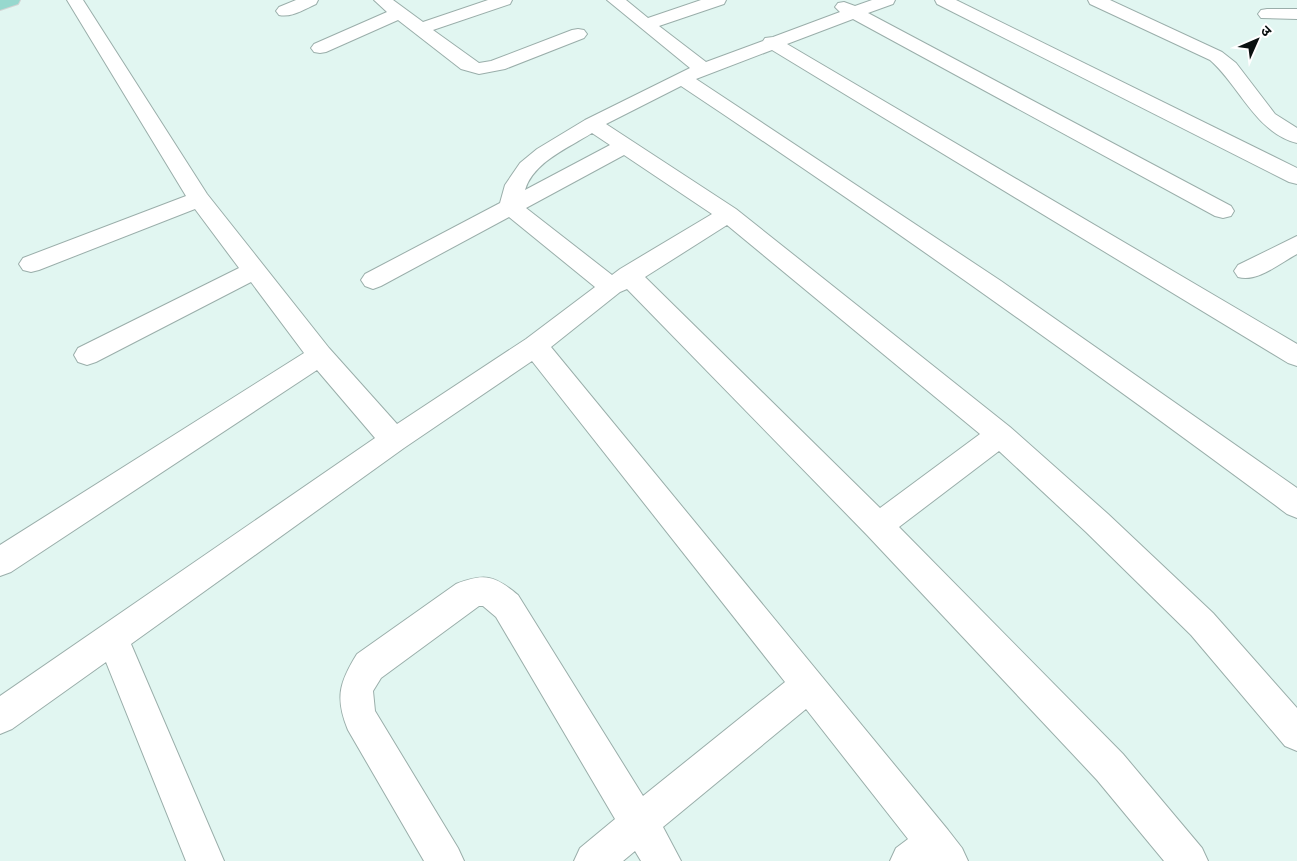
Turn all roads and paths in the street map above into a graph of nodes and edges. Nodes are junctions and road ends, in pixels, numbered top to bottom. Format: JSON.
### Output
{"nodes":[{"id":1,"x":12,"y":0,"type":"edge"},
{"id":2,"x":75,"y":0,"type":"edge"},
{"id":3,"x":310,"y":0,"type":"edge"},
{"id":4,"x":382,"y":0,"type":"edge"},
{"id":5,"x":504,"y":0,"type":"edge"},
{"id":6,"x":615,"y":0,"type":"edge"},
{"id":7,"x":718,"y":0,"type":"edge"},
{"id":8,"x":835,"y":0,"type":"edge"},
{"id":9,"x":887,"y":0,"type":"edge"},
{"id":10,"x":943,"y":0,"type":"edge"},
{"id":11,"x":1096,"y":0,"type":"edge"},
{"id":12,"x":0,"y":5,"type":"edge"},
{"id":13,"x":285,"y":11,"type":"dead end"},
{"id":14,"x":399,"y":13,"type":"junction"},
{"id":15,"x":853,"y":13,"type":"junction"},
{"id":16,"x":1267,"y":14,"type":"dead end"},
{"id":17,"x":1297,"y":14,"type":"edge"},
{"id":18,"x":646,"y":24,"type":"junction"},
{"id":19,"x":420,"y":29,"type":"junction"},
{"id":20,"x":578,"y":34,"type":"dead end"},
{"id":21,"x":772,"y":42,"type":"junction"},
{"id":22,"x":320,"y":48,"type":"dead end"},
{"id":23,"x":704,"y":70,"type":"junction"},
{"id":24,"x":682,"y":78,"type":"junction"},
{"id":25,"x":592,"y":124,"type":"junction"},
{"id":26,"x":1297,"y":137,"type":"edge"},
{"id":27,"x":625,"y":146,"type":"junction"},
{"id":28,"x":1297,"y":177,"type":"edge"},
{"id":29,"x":199,"y":199,"type":"junction"},
{"id":30,"x":510,"y":207,"type":"junction"},
{"id":31,"x":1224,"y":211,"type":"dead end"},
{"id":32,"x":728,"y":214,"type":"junction"},
{"id":33,"x":1297,"y":244,"type":"edge"},
{"id":34,"x":31,"y":264,"type":"dead end"},
{"id":35,"x":255,"y":270,"type":"junction"},
{"id":36,"x":1246,"y":271,"type":"dead end"},
{"id":37,"x":373,"y":280,"type":"dead end"},
{"id":38,"x":620,"y":281,"type":"junction"},
{"id":39,"x":534,"y":346,"type":"junction"},
{"id":40,"x":87,"y":355,"type":"dead end"},
{"id":41,"x":320,"y":355,"type":"junction"},
{"id":42,"x":1297,"y":356,"type":"edge"},
{"id":43,"x":1000,"y":435,"type":"junction"},
{"id":44,"x":394,"y":440,"type":"junction"},
{"id":45,"x":1297,"y":505,"type":"edge"},
{"id":46,"x":878,"y":526,"type":"junction"},
{"id":47,"x":0,"y":562,"type":"edge"},
{"id":48,"x":112,"y":638,"type":"junction"},
{"id":49,"x":808,"y":685,"type":"junction"},
{"id":50,"x":0,"y":717,"type":"edge"},
{"id":51,"x":1297,"y":734,"type":"edge"},
{"id":52,"x":640,"y":824,"type":"junction"},
{"id":53,"x":931,"y":855,"type":"edge"},
{"id":54,"x":205,"y":861,"type":"edge"},
{"id":55,"x":446,"y":861,"type":"edge"},
{"id":56,"x":593,"y":861,"type":"edge"},
{"id":57,"x":662,"y":861,"type":"edge"},
{"id":58,"x":1189,"y":861,"type":"edge"}],
"edges":[{"from":1,"to":12,"type":"main road"},
{"from":2,"to":29,"type":"street"},
{"from":3,"to":13,"type":"street"},
{"from":4,"to":14,"type":"street"},
{"from":5,"to":19,"type":"street"},
{"from":6,"to":18,"type":"street"},
{"from":7,"to":18,"type":"street"},
{"from":8,"to":15,"type":"street"},
{"from":9,"to":15,"type":"street"},
{"from":10,"to":28,"type":"street"},
{"from":11,"to":26,"type":"street"},
{"from":14,"to":19,"type":"street"},
{"from":14,"to":22,"type":"street"},
{"from":15,"to":21,"type":"street"},
{"from":15,"to":31,"type":"street"},
{"from":16,"to":17,"type":"street"},
{"from":18,"to":23,"type":"street"},
{"from":19,"to":20,"type":"street"},
{"from":21,"to":23,"type":"street"},
{"from":21,"to":42,"type":"street"},
{"from":23,"to":24,"type":"street"},
{"from":24,"to":25,"type":"street"},
{"from":24,"to":45,"type":"street"},
{"from":25,"to":27,"type":"street"},
{"from":25,"to":30,"type":"street"},
{"from":27,"to":30,"type":"street"},
{"from":27,"to":32,"type":"street"},
{"from":29,"to":34,"type":"street"},
{"from":29,"to":35,"type":"street"},
{"from":30,"to":37,"type":"street"},
{"from":30,"to":38,"type":"street"},
{"from":32,"to":38,"type":"street"},
{"from":32,"to":43,"type":"street"},
{"from":33,"to":36,"type":"street"},
{"from":35,"to":40,"type":"street"},
{"from":35,"to":41,"type":"street"},
{"from":38,"to":39,"type":"street"},
{"from":38,"to":46,"type":"street"},
{"from":39,"to":44,"type":"street"},
{"from":39,"to":49,"type":"street"},
{"from":41,"to":44,"type":"street"},
{"from":41,"to":47,"type":"street"},
{"from":43,"to":46,"type":"street"},
{"from":43,"to":51,"type":"street"},
{"from":44,"to":48,"type":"street"},
{"from":46,"to":58,"type":"street"},
{"from":48,"to":50,"type":"street"},
{"from":48,"to":54,"type":"street"},
{"from":49,"to":52,"type":"street"},
{"from":49,"to":53,"type":"street"},
{"from":52,"to":55,"type":"street"},
{"from":52,"to":56,"type":"street"},
{"from":52,"to":57,"type":"street"}]}
